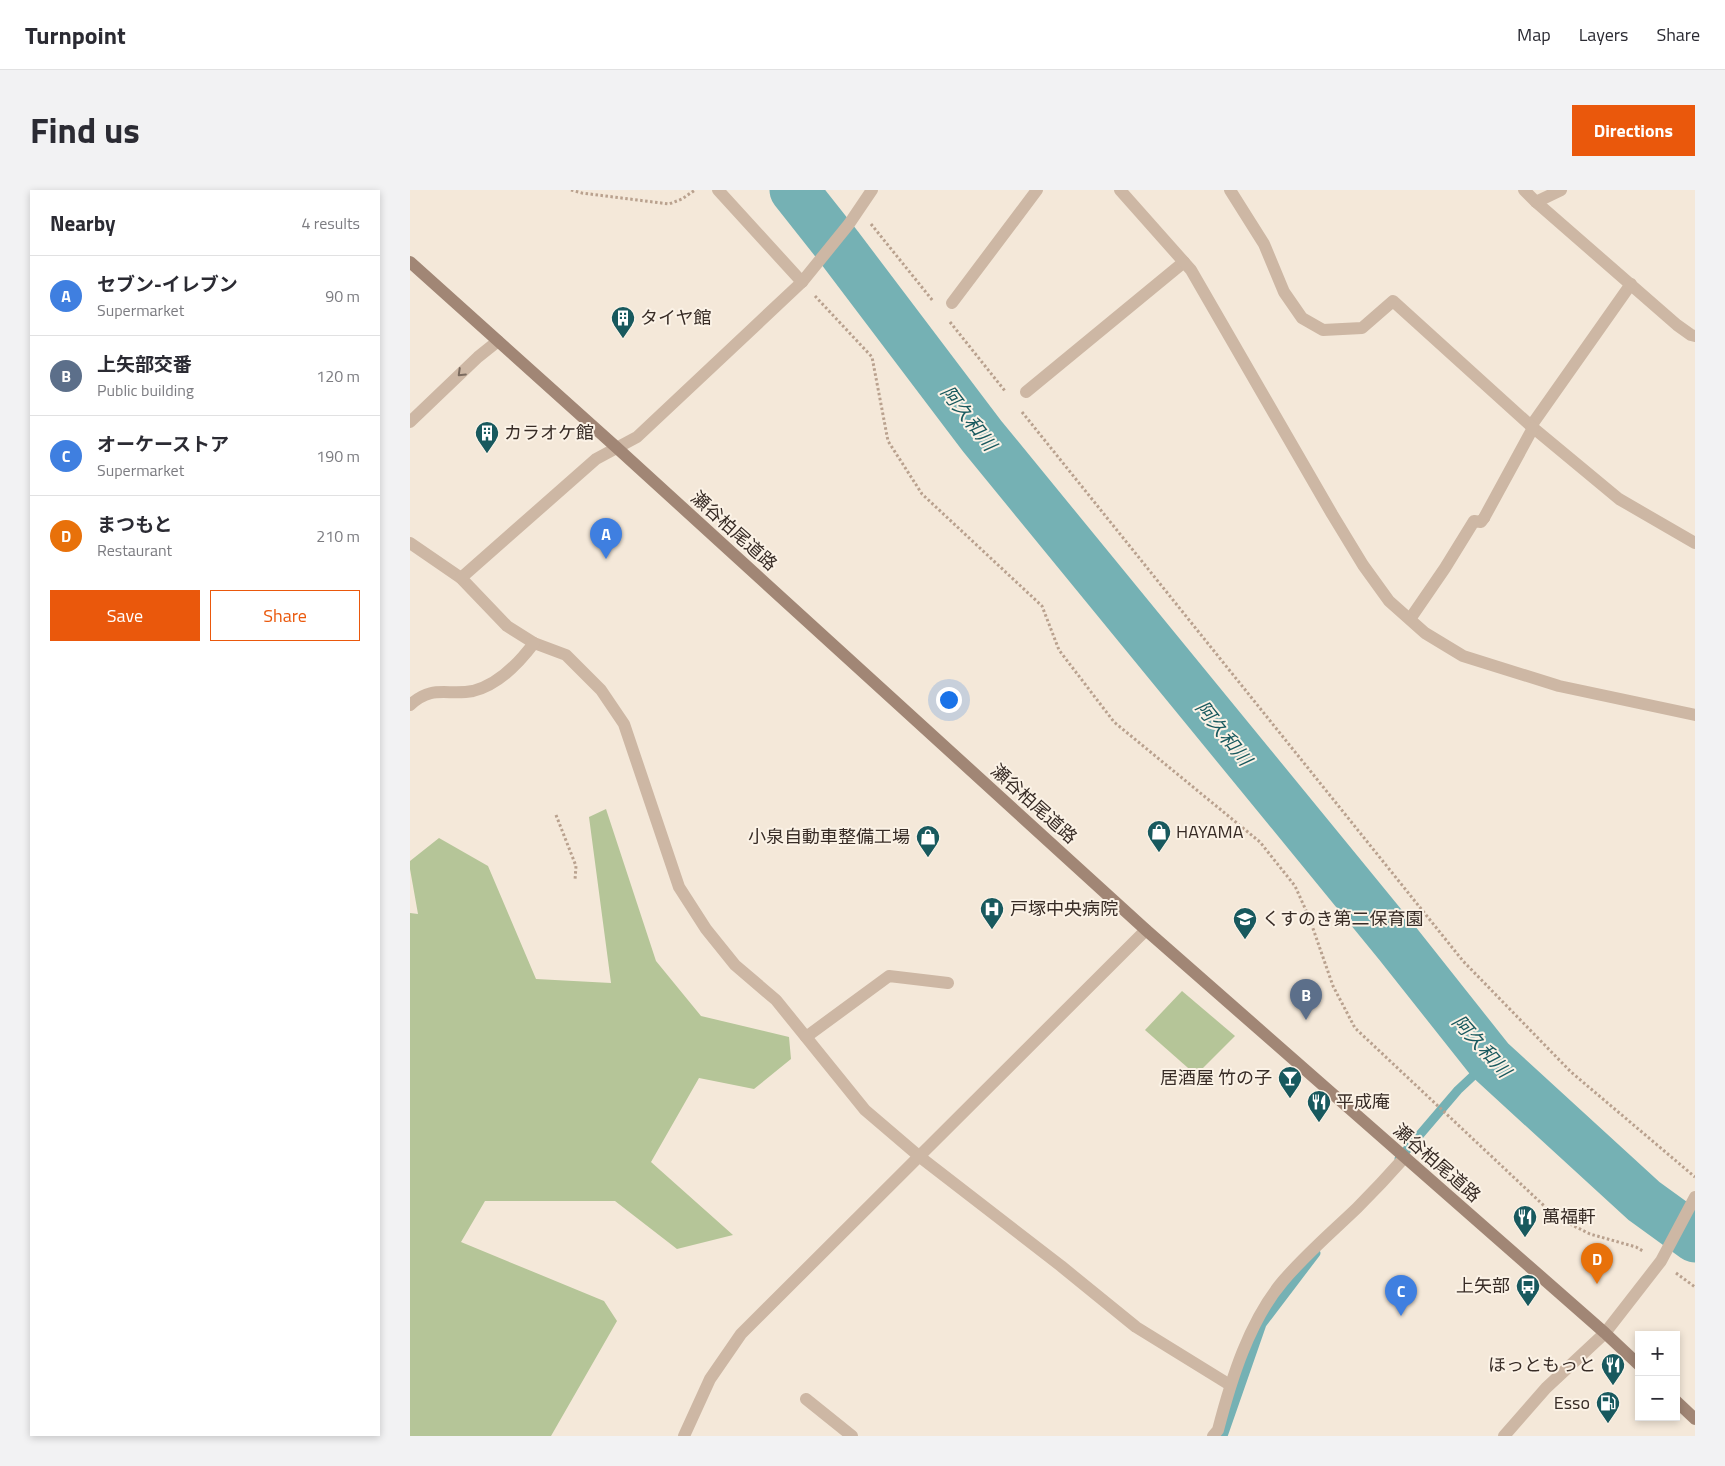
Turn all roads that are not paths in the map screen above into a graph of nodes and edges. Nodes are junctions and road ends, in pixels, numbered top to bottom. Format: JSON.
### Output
{"nodes":[{"id":1,"x":718,"y":190,"type":"edge"},
{"id":2,"x":872,"y":190,"type":"edge"},
{"id":3,"x":1037,"y":190,"type":"edge"},
{"id":4,"x":1120,"y":190,"type":"edge"},
{"id":5,"x":1230,"y":190,"type":"edge"},
{"id":6,"x":1524,"y":190,"type":"edge"},
{"id":7,"x":1561,"y":190,"type":"edge"},
{"id":8,"x":1536,"y":202,"type":"junction"},
{"id":9,"x":410,"y":262,"type":"edge"},
{"id":10,"x":1184,"y":262,"type":"junction"},
{"id":11,"x":802,"y":282,"type":"junction"},
{"id":12,"x":1631,"y":284,"type":"junction"},
{"id":13,"x":952,"y":303,"type":"dead end"},
{"id":14,"x":1695,"y":336,"type":"edge"},
{"id":15,"x":498,"y":341,"type":"junction"},
{"id":16,"x":1026,"y":392,"type":"dead end"},
{"id":17,"x":410,"y":422,"type":"edge"},
{"id":18,"x":1532,"y":427,"type":"junction"},
{"id":19,"x":616,"y":447,"type":"junction"},
{"id":20,"x":410,"y":543,"type":"edge"},
{"id":21,"x":1695,"y":543,"type":"edge"},
{"id":22,"x":461,"y":578,"type":"junction"},
{"id":23,"x":1410,"y":619,"type":"junction"},
{"id":24,"x":534,"y":643,"type":"junction"},
{"id":25,"x":410,"y":705,"type":"edge"},
{"id":26,"x":1695,"y":715,"type":"edge"},
{"id":27,"x":1146,"y":930,"type":"junction"},
{"id":28,"x":948,"y":983,"type":"dead end"},
{"id":29,"x":806,"y":1037,"type":"junction"},
{"id":30,"x":920,"y":1157,"type":"junction"},
{"id":31,"x":1404,"y":1158,"type":"junction"},
{"id":32,"x":1695,"y":1197,"type":"edge"},
{"id":33,"x":1605,"y":1333,"type":"junction"},
{"id":34,"x":1635,"y":1361,"type":"edge"},
{"id":35,"x":1230,"y":1385,"type":"junction"},
{"id":36,"x":806,"y":1399,"type":"dead end"},
{"id":37,"x":1680,"y":1405,"type":"edge"},
{"id":38,"x":1695,"y":1419,"type":"edge"},
{"id":39,"x":684,"y":1436,"type":"edge"},
{"id":40,"x":852,"y":1436,"type":"edge"},
{"id":41,"x":1213,"y":1436,"type":"edge"},
{"id":42,"x":1504,"y":1436,"type":"edge"}],
"edges":[{"from":1,"to":11,"type":"street"},
{"from":2,"to":11,"type":"street"},
{"from":3,"to":13,"type":"street"},
{"from":4,"to":10,"type":"street"},
{"from":5,"to":18,"type":"street"},
{"from":6,"to":8,"type":"street"},
{"from":7,"to":8,"type":"street"},
{"from":8,"to":12,"type":"street"},
{"from":9,"to":15,"type":"main road","name":"瀬谷柏尾道路"},
{"from":10,"to":16,"type":"street"},
{"from":10,"to":23,"type":"street"},
{"from":11,"to":19,"type":"street"},
{"from":12,"to":14,"type":"street"},
{"from":12,"to":18,"type":"street"},
{"from":15,"to":17,"type":"street","one_way":true},
{"from":15,"to":19,"type":"main road","name":"瀬谷柏尾道路"},
{"from":18,"to":21,"type":"street"},
{"from":18,"to":23,"type":"street"},
{"from":19,"to":22,"type":"street"},
{"from":19,"to":27,"type":"main road","name":"瀬谷柏尾道路"},
{"from":20,"to":22,"type":"street"},
{"from":22,"to":24,"type":"street"},
{"from":23,"to":26,"type":"street"},
{"from":24,"to":25,"type":"street"},
{"from":24,"to":29,"type":"street"},
{"from":27,"to":30,"type":"street"},
{"from":27,"to":31,"type":"main road","name":"瀬谷柏尾道路"},
{"from":28,"to":29,"type":"street"},
{"from":29,"to":30,"type":"street"},
{"from":30,"to":35,"type":"street"},
{"from":30,"to":39,"type":"street"},
{"from":31,"to":33,"type":"main road","name":"瀬谷柏尾道路"},
{"from":31,"to":35,"type":"street"},
{"from":32,"to":33,"type":"street"},
{"from":33,"to":34,"type":"main road","name":"瀬谷柏尾道路"},
{"from":33,"to":42,"type":"street"},
{"from":35,"to":41,"type":"street"},
{"from":36,"to":40,"type":"street"},
{"from":37,"to":38,"type":"main road"}]}
